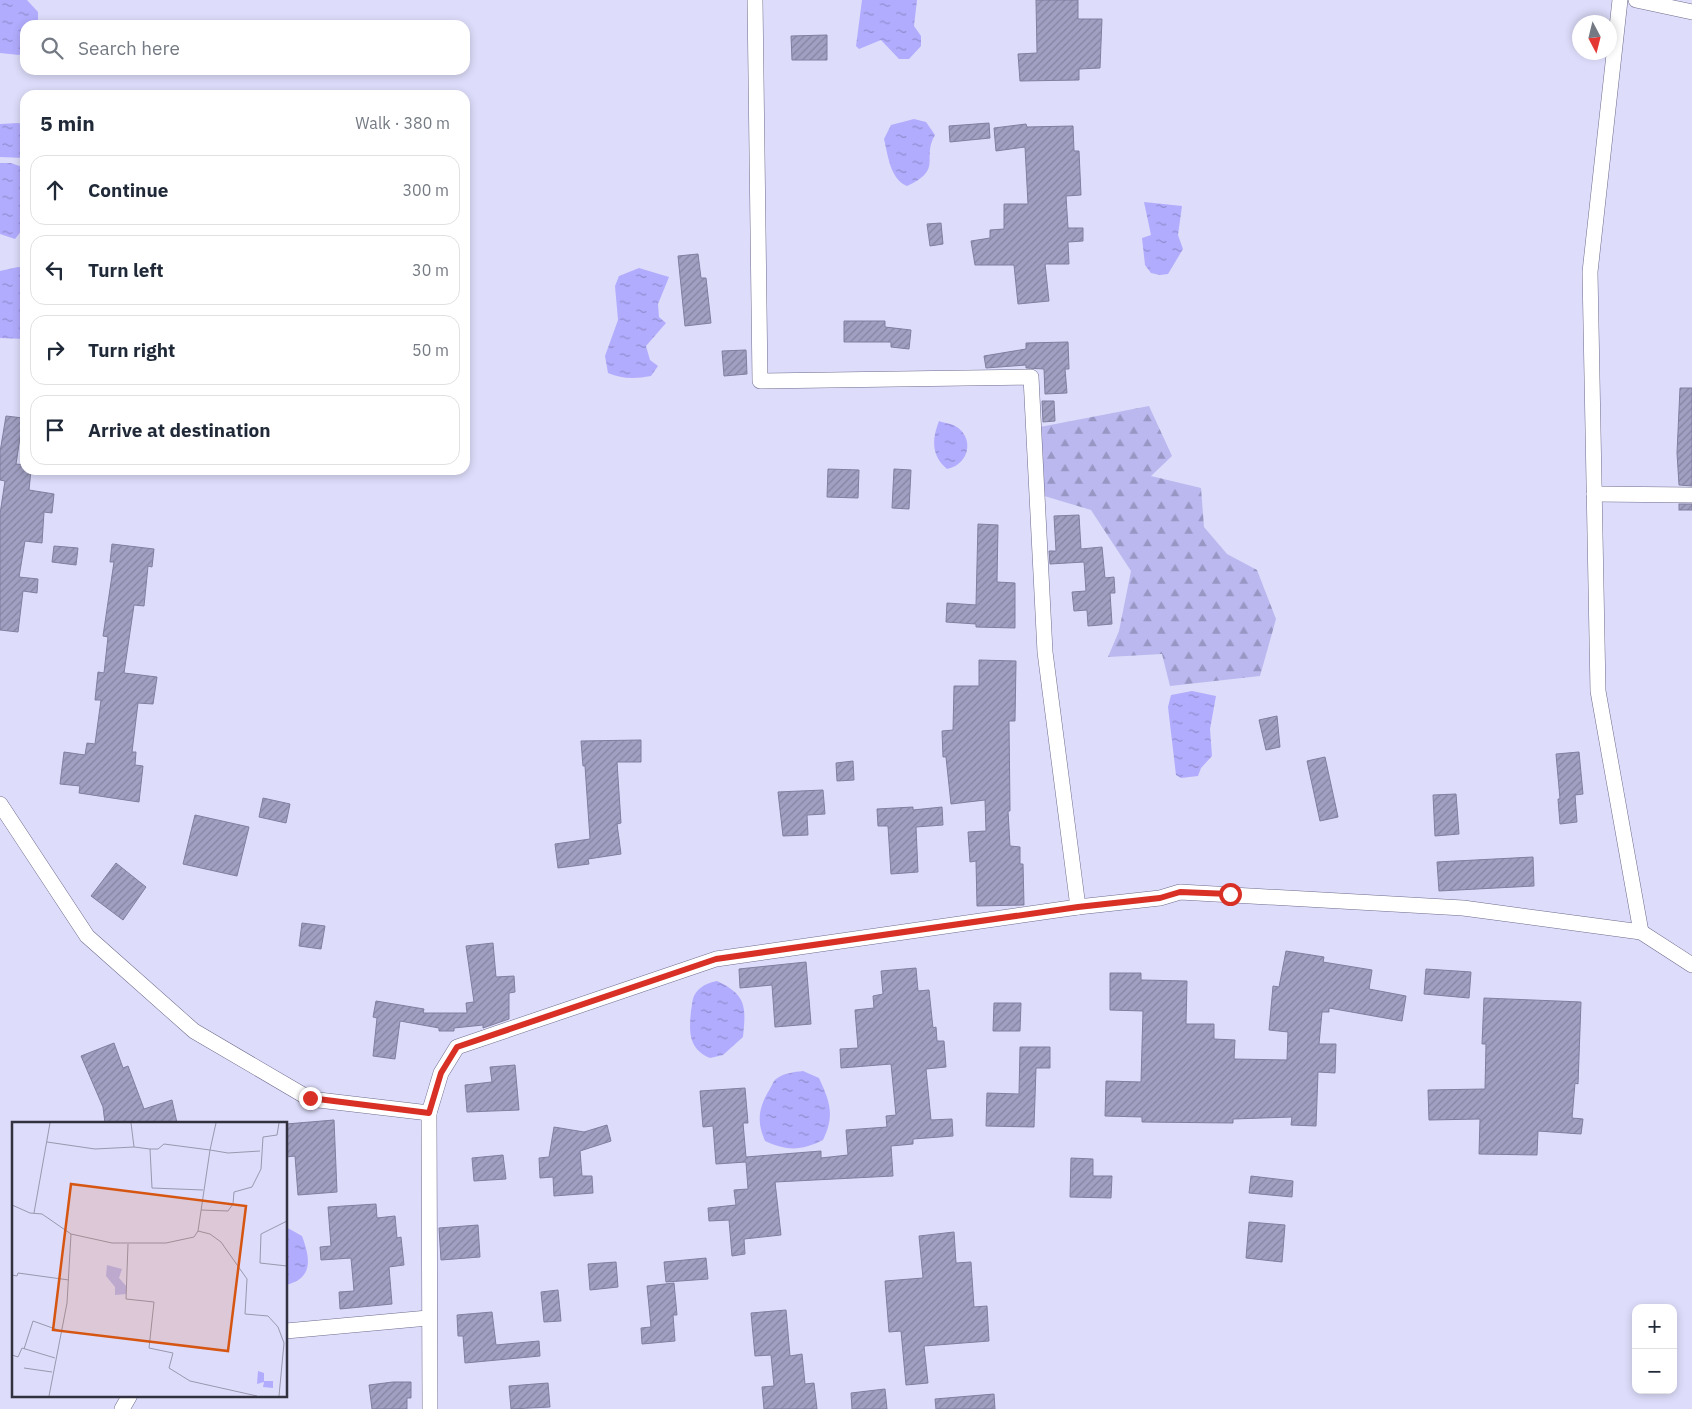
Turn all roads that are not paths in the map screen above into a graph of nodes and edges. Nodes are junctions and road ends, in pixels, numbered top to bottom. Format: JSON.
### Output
{"nodes":[{"id":1,"x":755,"y":0,"type":"edge"},
{"id":2,"x":1620,"y":0,"type":"edge"},
{"id":3,"x":1636,"y":0,"type":"edge"},
{"id":4,"x":1692,"y":12,"type":"edge"},
{"id":5,"x":1594,"y":494,"type":"junction"},
{"id":6,"x":1692,"y":495,"type":"edge"},
{"id":7,"x":0,"y":804,"type":"edge"},
{"id":8,"x":1078,"y":907,"type":"junction"},
{"id":9,"x":1641,"y":932,"type":"junction"},
{"id":10,"x":1692,"y":965,"type":"edge"},
{"id":11,"x":429,"y":1113,"type":"junction"},
{"id":12,"x":428,"y":1318,"type":"junction"},
{"id":13,"x":288,"y":1331,"type":"edge"},
{"id":14,"x":129,"y":1396,"type":"edge"},
{"id":15,"x":122,"y":1409,"type":"edge"},
{"id":16,"x":430,"y":1409,"type":"edge"}],
"edges":[{"from":1,"to":8,"type":"street"},
{"from":2,"to":5,"type":"street"},
{"from":3,"to":4,"type":"street"},
{"from":5,"to":6,"type":"street"},
{"from":5,"to":9,"type":"street"},
{"from":7,"to":11,"type":"street"},
{"from":8,"to":9,"type":"street"},
{"from":8,"to":11,"type":"street"},
{"from":9,"to":10,"type":"street"},
{"from":11,"to":12,"type":"street"},
{"from":12,"to":13,"type":"street"},
{"from":12,"to":16,"type":"street"},
{"from":14,"to":15,"type":"street"}]}
